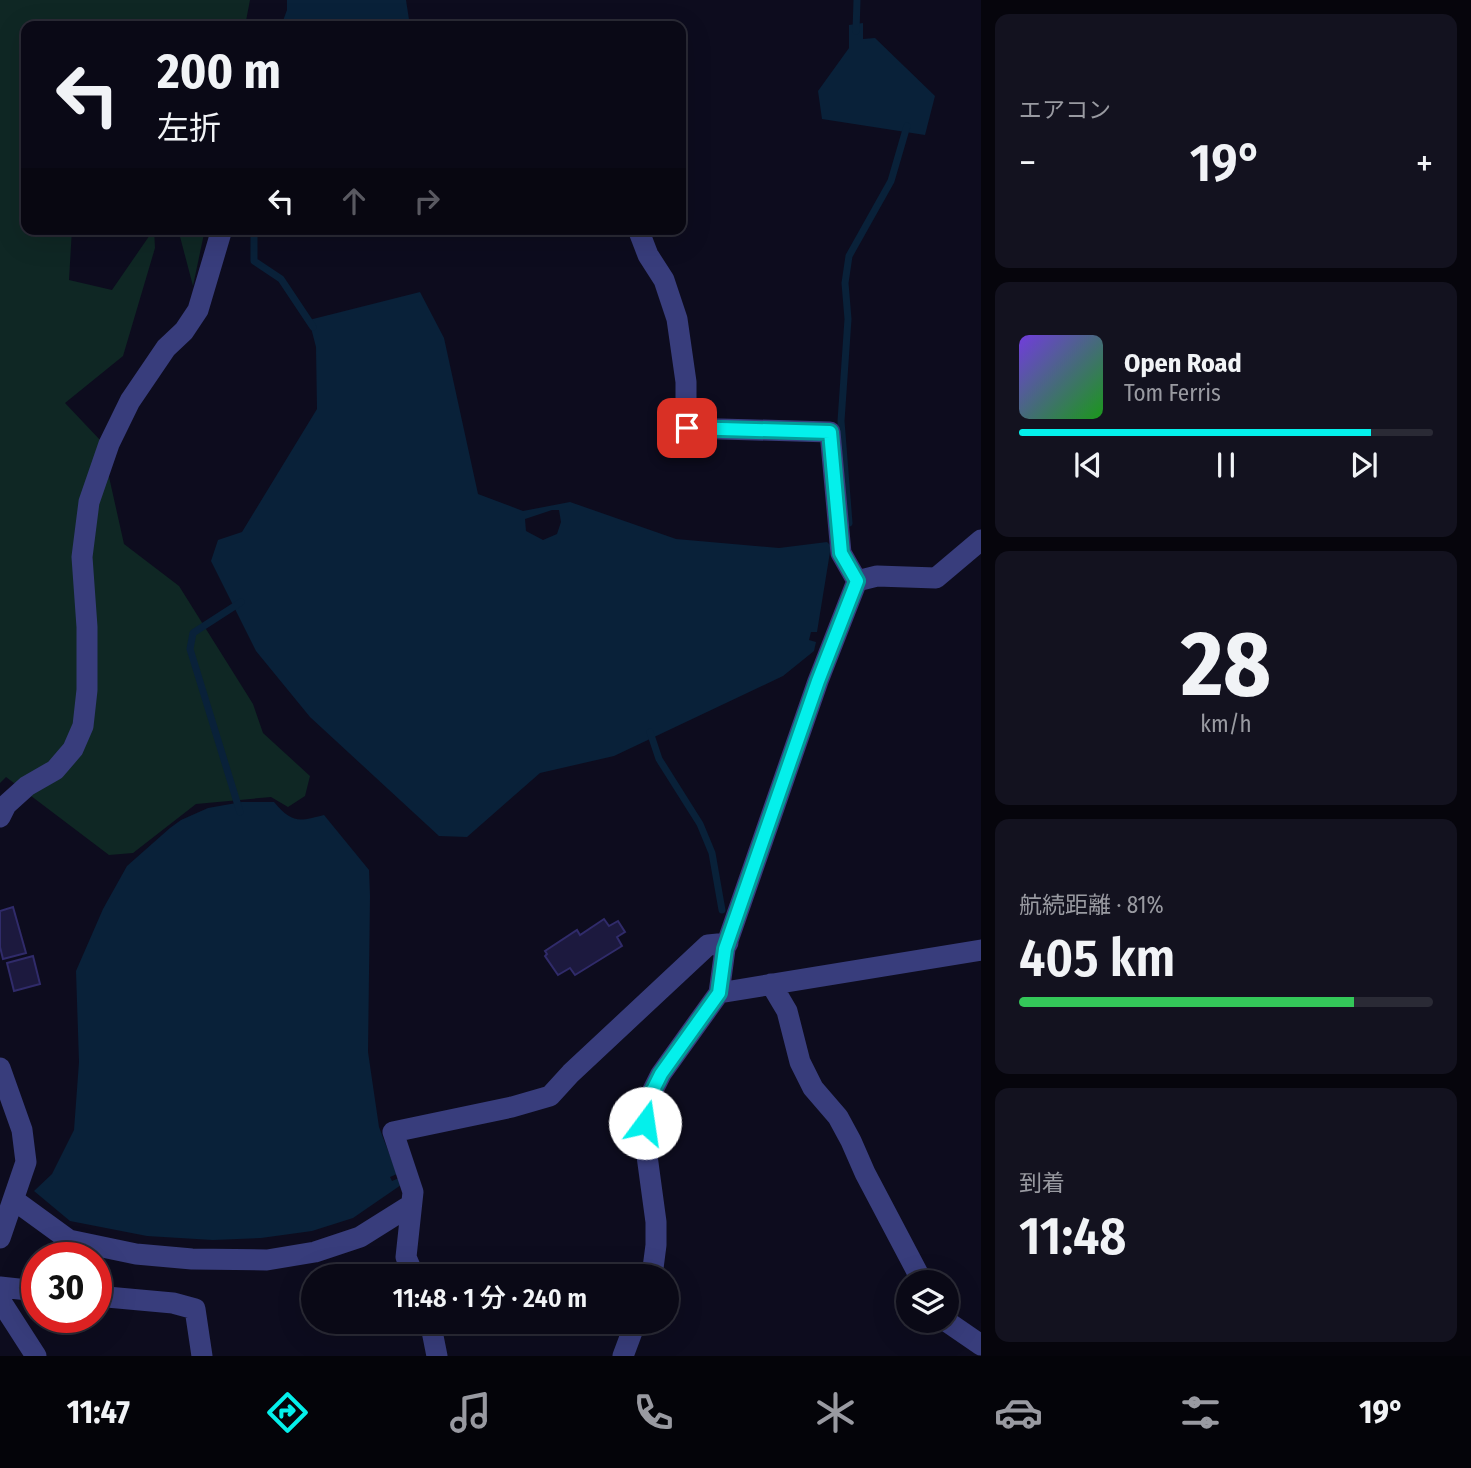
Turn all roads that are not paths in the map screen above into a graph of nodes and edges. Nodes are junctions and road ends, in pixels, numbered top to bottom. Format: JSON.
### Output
{"nodes":[{"id":1,"x":220,"y":235,"type":"edge"},
{"id":2,"x":640,"y":235,"type":"edge"},
{"id":3,"x":981,"y":540,"type":"edge"},
{"id":4,"x":857,"y":581,"type":"junction"},
{"id":5,"x":0,"y":817,"type":"edge"},
{"id":6,"x":728,"y":943,"type":"junction"},
{"id":7,"x":981,"y":950,"type":"edge"},
{"id":8,"x":771,"y":984,"type":"junction"},
{"id":9,"x":719,"y":993,"type":"junction"},
{"id":10,"x":0,"y":1068,"type":"edge"},
{"id":11,"x":14,"y":1200,"type":"junction"},
{"id":12,"x":411,"y":1205,"type":"junction"},
{"id":13,"x":0,"y":1238,"type":"edge"},
{"id":14,"x":409,"y":1264,"type":"edge"},
{"id":15,"x":654,"y":1264,"type":"edge"},
{"id":16,"x":916,"y":1270,"type":"edge"},
{"id":17,"x":0,"y":1287,"type":"edge"},
{"id":18,"x":21,"y":1289,"type":"edge"},
{"id":19,"x":112,"y":1297,"type":"edge"},
{"id":20,"x":0,"y":1300,"type":"edge"},
{"id":21,"x":959,"y":1330,"type":"edge"},
{"id":22,"x":433,"y":1334,"type":"edge"},
{"id":23,"x":631,"y":1334,"type":"edge"},
{"id":24,"x":981,"y":1345,"type":"edge"},
{"id":25,"x":36,"y":1356,"type":"edge"},
{"id":26,"x":202,"y":1356,"type":"edge"},
{"id":27,"x":437,"y":1356,"type":"edge"},
{"id":28,"x":622,"y":1356,"type":"edge"}],
"edges":[{"from":1,"to":5,"type":"street"},
{"from":2,"to":4,"type":"street"},
{"from":3,"to":4,"type":"street"},
{"from":4,"to":6,"type":"street"},
{"from":6,"to":9,"type":"street"},
{"from":6,"to":12,"type":"street"},
{"from":7,"to":8,"type":"street"},
{"from":8,"to":9,"type":"street"},
{"from":8,"to":16,"type":"street"},
{"from":9,"to":15,"type":"street"},
{"from":10,"to":11,"type":"street"},
{"from":11,"to":12,"type":"street"},
{"from":11,"to":13,"type":"street"},
{"from":12,"to":14,"type":"street"},
{"from":17,"to":18,"type":"street"},
{"from":19,"to":26,"type":"street"},
{"from":20,"to":25,"type":"street"},
{"from":21,"to":24,"type":"street"},
{"from":22,"to":27,"type":"street"},
{"from":23,"to":28,"type":"street"}]}
